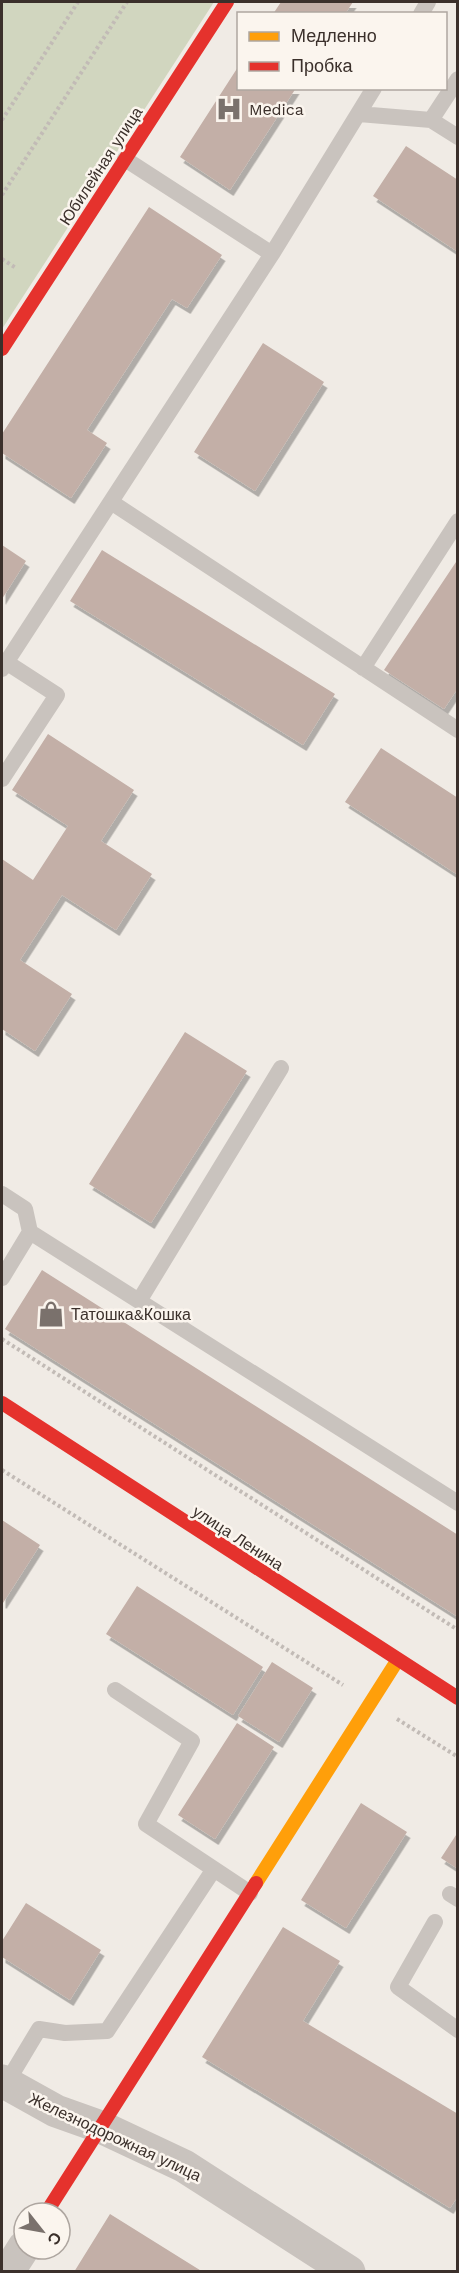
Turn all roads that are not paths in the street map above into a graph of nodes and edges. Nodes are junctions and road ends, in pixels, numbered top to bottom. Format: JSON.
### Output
{"nodes":[{"id":1,"x":227,"y":2,"type":"edge"},
{"id":2,"x":458,"y":79,"type":"edge"},
{"id":3,"x":373,"y":90,"type":"edge"},
{"id":4,"x":358,"y":114,"type":"junction"},
{"id":5,"x":431,"y":120,"type":"junction"},
{"id":6,"x":458,"y":136,"type":"edge"},
{"id":7,"x":124,"y":159,"type":"junction"},
{"id":8,"x":272,"y":254,"type":"junction"},
{"id":9,"x":2,"y":349,"type":"edge"},
{"id":10,"x":111,"y":502,"type":"junction"},
{"id":11,"x":458,"y":521,"type":"edge"},
{"id":12,"x":4,"y":666,"type":"edge"},
{"id":13,"x":363,"y":669,"type":"junction"},
{"id":14,"x":458,"y":730,"type":"edge"},
{"id":15,"x":2,"y":779,"type":"edge"},
{"id":16,"x":281,"y":1068,"type":"dead end"},
{"id":17,"x":2,"y":1194,"type":"edge"},
{"id":18,"x":30,"y":1232,"type":"junction"},
{"id":19,"x":2,"y":1278,"type":"edge"},
{"id":20,"x":139,"y":1301,"type":"junction"},
{"id":21,"x":2,"y":1403,"type":"edge"},
{"id":22,"x":458,"y":1503,"type":"edge"},
{"id":23,"x":397,"y":1660,"type":"junction"},
{"id":24,"x":115,"y":1690,"type":"dead end"},
{"id":25,"x":458,"y":1698,"type":"edge"},
{"id":26,"x":214,"y":1869,"type":"junction"},
{"id":27,"x":250,"y":1893,"type":"junction"},
{"id":28,"x":435,"y":1922,"type":"dead end"},
{"id":29,"x":458,"y":2030,"type":"edge"},
{"id":30,"x":4,"y":2082,"type":"edge"},
{"id":31,"x":101,"y":2127,"type":"junction"},
{"id":32,"x":54,"y":2201,"type":"edge"},
{"id":33,"x":349,"y":2271,"type":"edge"}],
"edges":[{"from":1,"to":7,"type":"street","name":"Юбилейная улица"},
{"from":2,"to":5,"type":"lane"},
{"from":3,"to":4,"type":"lane"},
{"from":4,"to":5,"type":"lane"},
{"from":4,"to":8,"type":"lane"},
{"from":5,"to":6,"type":"lane"},
{"from":7,"to":8,"type":"lane"},
{"from":7,"to":9,"type":"street","name":"Юбилейная улица"},
{"from":8,"to":10,"type":"lane"},
{"from":10,"to":12,"type":"lane"},
{"from":10,"to":13,"type":"lane"},
{"from":11,"to":13,"type":"lane"},
{"from":12,"to":15,"type":"lane"},
{"from":13,"to":14,"type":"lane"},
{"from":16,"to":20,"type":"lane"},
{"from":17,"to":18,"type":"lane"},
{"from":18,"to":19,"type":"lane"},
{"from":18,"to":20,"type":"lane"},
{"from":20,"to":22,"type":"lane"},
{"from":21,"to":23,"type":"street","name":"улица Ленина"},
{"from":23,"to":25,"type":"street","name":"улица Ленина"},
{"from":23,"to":27,"type":"street"},
{"from":24,"to":26,"type":"lane"},
{"from":26,"to":27,"type":"lane"},
{"from":26,"to":30,"type":"lane"},
{"from":27,"to":31,"type":"street"},
{"from":28,"to":29,"type":"lane"},
{"from":30,"to":31,"type":"street","name":"Железнодорожная улица"},
{"from":31,"to":32,"type":"street"},
{"from":31,"to":33,"type":"street","name":"Железнодорожная улица"}]}
